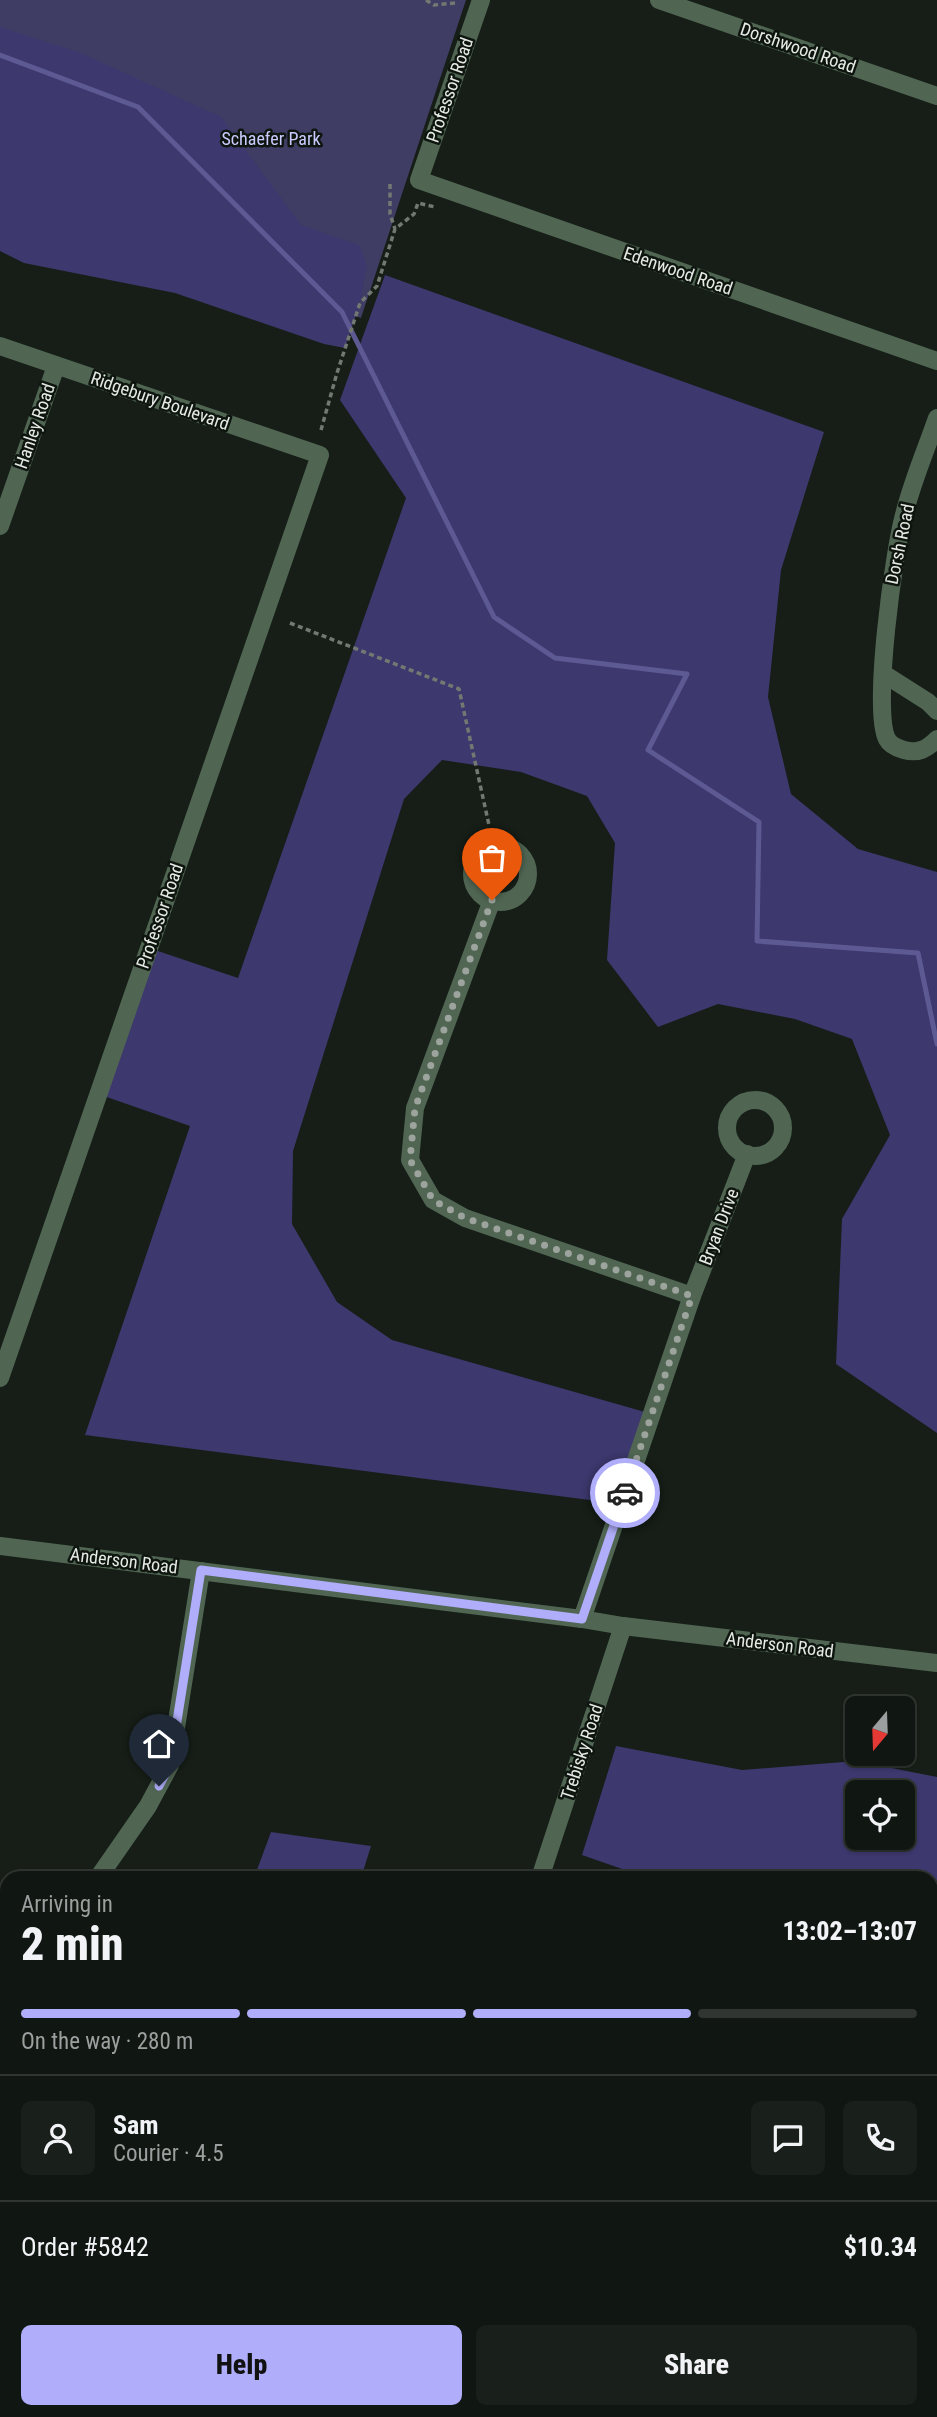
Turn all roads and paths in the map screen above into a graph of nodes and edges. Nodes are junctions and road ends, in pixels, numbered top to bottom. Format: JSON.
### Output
{"nodes":[{"id":1,"x":426,"y":0,"type":"edge"},
{"id":2,"x":481,"y":0,"type":"edge"},
{"id":3,"x":659,"y":0,"type":"edge"},
{"id":4,"x":456,"y":3,"type":"dead end"},
{"id":5,"x":937,"y":96,"type":"edge"},
{"id":6,"x":419,"y":180,"type":"joint"},
{"id":7,"x":390,"y":184,"type":"dead end"},
{"id":8,"x":435,"y":207,"type":"dead end"},
{"id":9,"x":395,"y":229,"type":"junction"},
{"id":10,"x":0,"y":346,"type":"edge"},
{"id":11,"x":937,"y":361,"type":"edge"},
{"id":12,"x":57,"y":366,"type":"junction"},
{"id":13,"x":937,"y":418,"type":"edge"},
{"id":14,"x":321,"y":430,"type":"dead end"},
{"id":15,"x":320,"y":455,"type":"joint"},
{"id":16,"x":0,"y":526,"type":"edge"},
{"id":17,"x":290,"y":623,"type":"dead end"},
{"id":18,"x":884,"y":674,"type":"junction"},
{"id":19,"x":937,"y":711,"type":"edge"},
{"id":20,"x":937,"y":739,"type":"edge"},
{"id":21,"x":489,"y":825,"type":"dead end"},
{"id":22,"x":492,"y":900,"type":"dead end"},
{"id":23,"x":747,"y":1154,"type":"dead end"},
{"id":24,"x":692,"y":1296,"type":"junction"},
{"id":25,"x":0,"y":1378,"type":"edge"},
{"id":26,"x":0,"y":1546,"type":"edge"},
{"id":27,"x":201,"y":1570,"type":"junction"},
{"id":28,"x":582,"y":1619,"type":"junction"},
{"id":29,"x":623,"y":1626,"type":"junction"},
{"id":30,"x":937,"y":1663,"type":"edge"},
{"id":31,"x":103,"y":1871,"type":"edge"},
{"id":32,"x":542,"y":1871,"type":"edge"}],
"edges":[{"from":1,"to":4,"type":"path"},
{"from":2,"to":6,"type":"street","name":"Professor Road"},
{"from":3,"to":5,"type":"street","name":"Dorshwood Road"},
{"from":6,"to":11,"type":"street","name":"Edenwood Road"},
{"from":7,"to":9,"type":"path"},
{"from":8,"to":9,"type":"path"},
{"from":9,"to":14,"type":"path"},
{"from":10,"to":12,"type":"street","name":"Ridgebury Boulevard"},
{"from":12,"to":15,"type":"street","name":"Ridgebury Boulevard"},
{"from":12,"to":16,"type":"street","name":"Hanley Road"},
{"from":13,"to":18,"type":"street","name":"Dorsh Road"},
{"from":15,"to":25,"type":"street","name":"Professor Road"},
{"from":17,"to":21,"type":"path"},
{"from":18,"to":19,"type":"street"},
{"from":18,"to":20,"type":"street","name":"Dorsh Road"},
{"from":22,"to":24,"type":"street"},
{"from":23,"to":24,"type":"street","name":"Bryan Drive"},
{"from":24,"to":28,"type":"street","name":"Bryan Drive"},
{"from":26,"to":27,"type":"street","name":"Anderson Road"},
{"from":27,"to":28,"type":"street","name":"Anderson Road"},
{"from":27,"to":31,"type":"street"},
{"from":28,"to":29,"type":"street"},
{"from":29,"to":30,"type":"street","name":"Anderson Road"},
{"from":29,"to":32,"type":"street","name":"Trebisky Road"}]}
